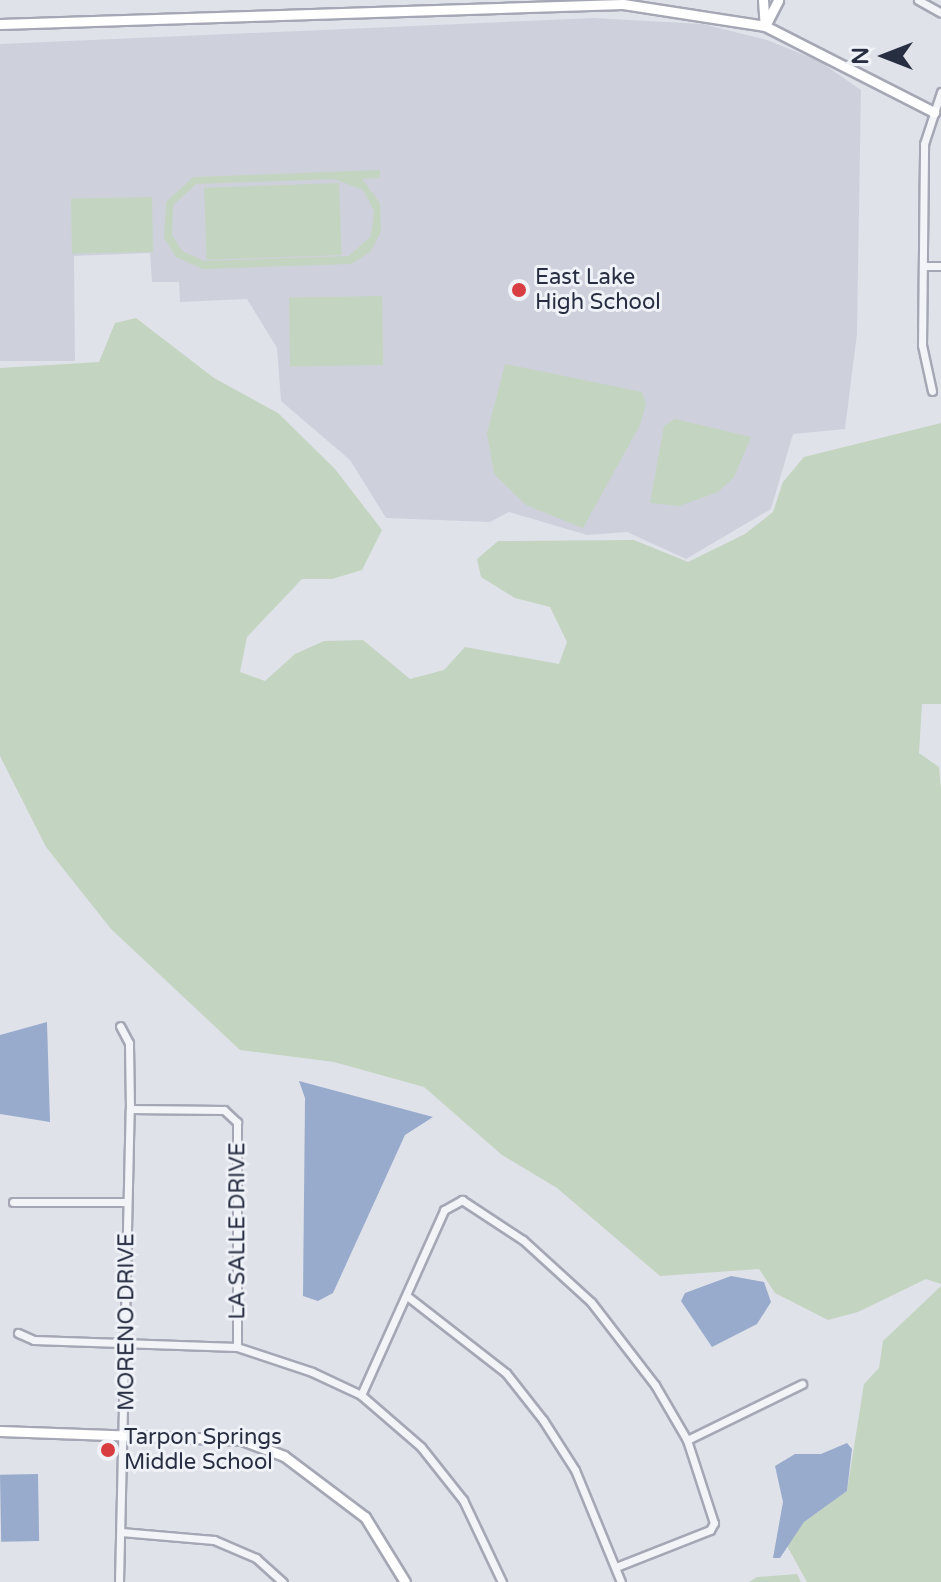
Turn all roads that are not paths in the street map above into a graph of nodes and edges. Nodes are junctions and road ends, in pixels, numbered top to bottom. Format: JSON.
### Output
{"nodes":[{"id":1,"x":763,"y":0,"type":"edge"},
{"id":2,"x":778,"y":0,"type":"edge"},
{"id":3,"x":918,"y":0,"type":"edge"},
{"id":4,"x":546,"y":5,"type":"edge"},
{"id":5,"x":941,"y":13,"type":"edge"},
{"id":6,"x":0,"y":24,"type":"edge"},
{"id":7,"x":765,"y":26,"type":"junction"},
{"id":8,"x":941,"y":92,"type":"edge"},
{"id":9,"x":934,"y":112,"type":"junction"},
{"id":10,"x":923,"y":266,"type":"junction"},
{"id":11,"x":941,"y":266,"type":"edge"},
{"id":12,"x":932,"y":391,"type":"dead end"},
{"id":13,"x":120,"y":1026,"type":"dead end"},
{"id":14,"x":130,"y":1109,"type":"junction"},
{"id":15,"x":13,"y":1202,"type":"dead end"},
{"id":16,"x":127,"y":1202,"type":"junction"},
{"id":17,"x":407,"y":1296,"type":"junction"},
{"id":18,"x":18,"y":1333,"type":"dead end"},
{"id":19,"x":128,"y":1342,"type":"junction"},
{"id":20,"x":237,"y":1347,"type":"junction"},
{"id":21,"x":802,"y":1384,"type":"dead end"},
{"id":22,"x":361,"y":1395,"type":"junction"},
{"id":23,"x":0,"y":1431,"type":"edge"},
{"id":24,"x":126,"y":1432,"type":"junction"},
{"id":25,"x":687,"y":1440,"type":"junction"},
{"id":26,"x":121,"y":1532,"type":"junction"},
{"id":27,"x":616,"y":1567,"type":"junction"},
{"id":28,"x":119,"y":1582,"type":"edge"},
{"id":29,"x":283,"y":1582,"type":"edge"},
{"id":30,"x":405,"y":1582,"type":"edge"},
{"id":31,"x":502,"y":1582,"type":"edge"},
{"id":32,"x":621,"y":1582,"type":"edge"}],
"edges":[{"from":1,"to":7,"type":"street"},
{"from":2,"to":7,"type":"street"},
{"from":3,"to":5,"type":"street"},
{"from":4,"to":6,"type":"street"},
{"from":4,"to":7,"type":"street"},
{"from":7,"to":9,"type":"street"},
{"from":8,"to":9,"type":"street"},
{"from":9,"to":10,"type":"street"},
{"from":10,"to":11,"type":"street"},
{"from":10,"to":12,"type":"street"},
{"from":13,"to":14,"type":"street"},
{"from":14,"to":16,"type":"street","name":"MORENO DRIVE"},
{"from":14,"to":20,"type":"street","name":"LA SALLE DRIVE"},
{"from":15,"to":16,"type":"street"},
{"from":16,"to":19,"type":"street","name":"MORENO DRIVE"},
{"from":17,"to":22,"type":"street"},
{"from":17,"to":25,"type":"street"},
{"from":17,"to":27,"type":"street"},
{"from":18,"to":19,"type":"street"},
{"from":19,"to":20,"type":"street"},
{"from":19,"to":24,"type":"street","name":"MORENO DRIVE"},
{"from":20,"to":22,"type":"street"},
{"from":21,"to":25,"type":"street"},
{"from":22,"to":31,"type":"street"},
{"from":23,"to":24,"type":"street"},
{"from":24,"to":26,"type":"street","name":"MORENO DRIVE"},
{"from":24,"to":30,"type":"street"},
{"from":25,"to":27,"type":"street"},
{"from":26,"to":28,"type":"street","name":"MORENO DRIVE"},
{"from":26,"to":29,"type":"street"},
{"from":27,"to":32,"type":"street"}]}
